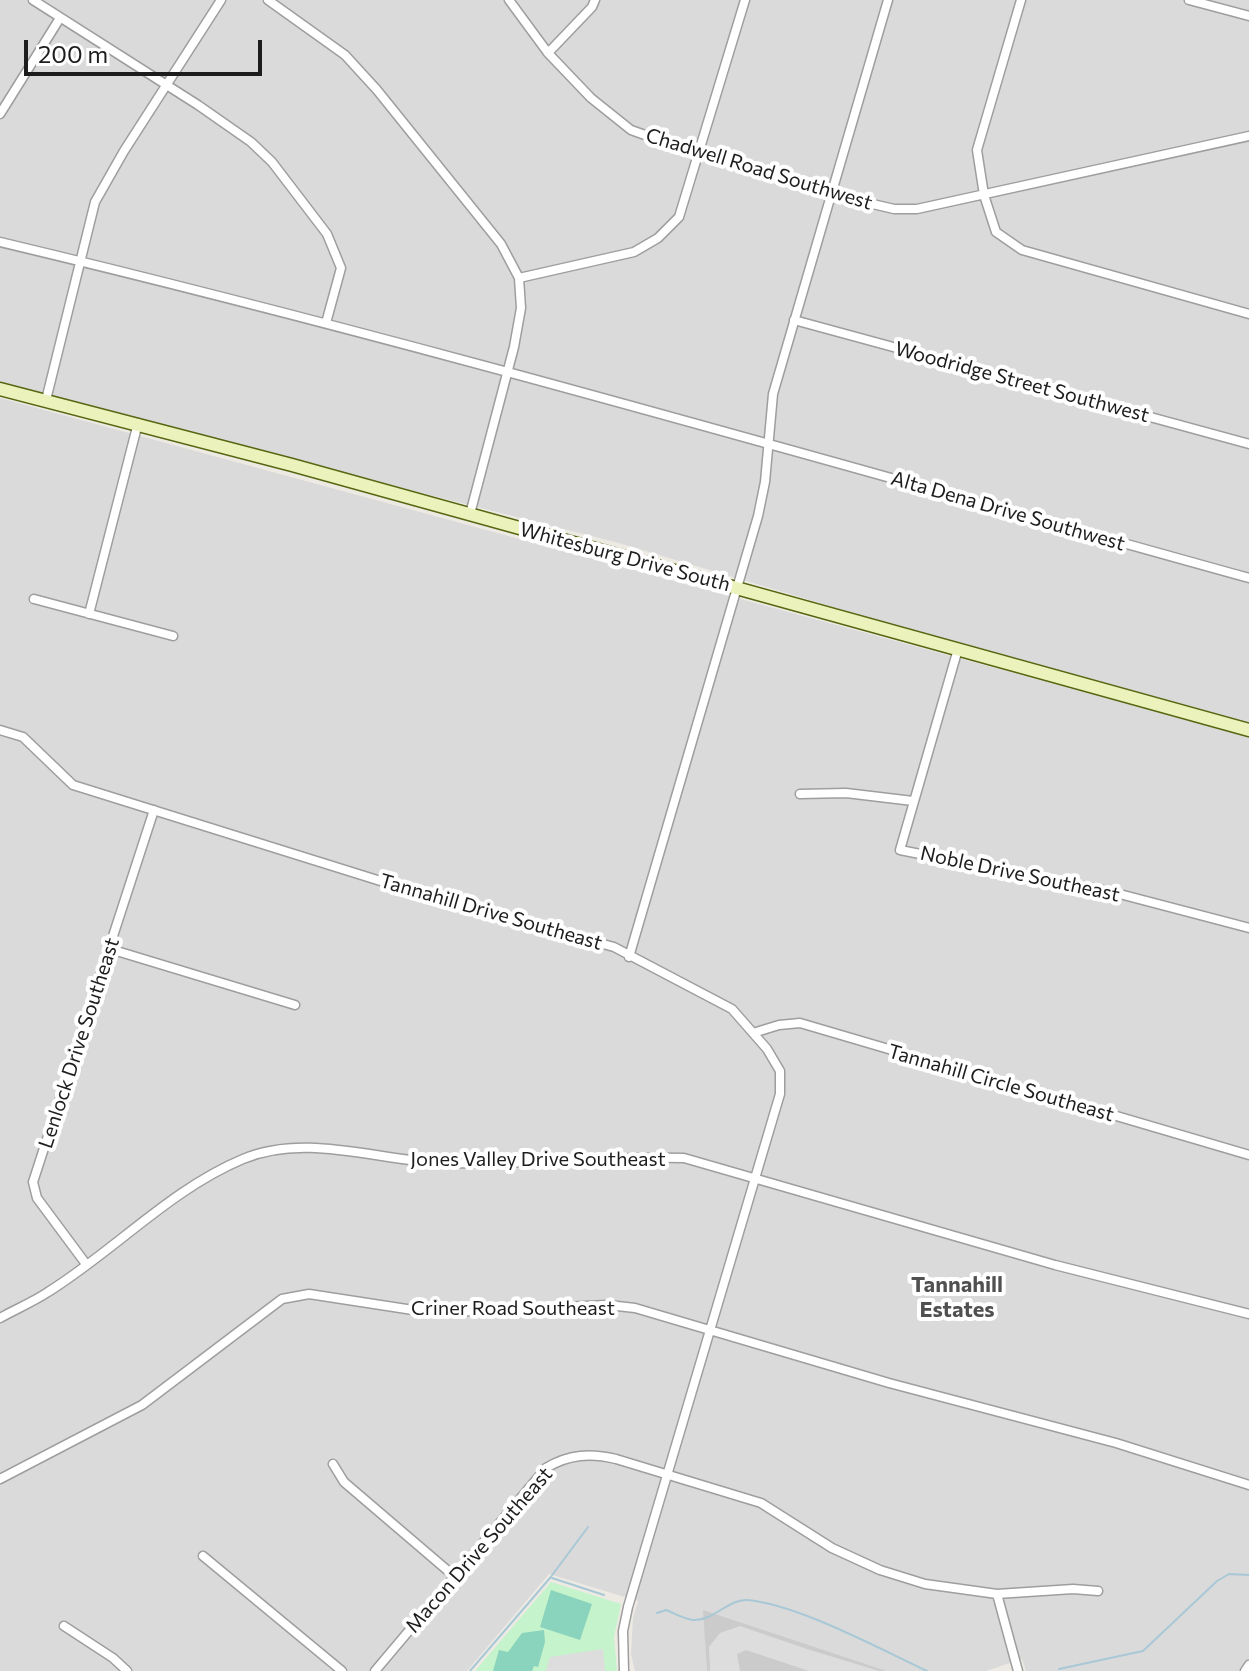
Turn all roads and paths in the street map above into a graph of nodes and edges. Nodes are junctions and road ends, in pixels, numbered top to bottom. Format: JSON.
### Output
{"nodes":[{"id":1,"x":33,"y":0,"type":"edge"},
{"id":2,"x":221,"y":0,"type":"edge"},
{"id":3,"x":268,"y":0,"type":"edge"},
{"id":4,"x":509,"y":0,"type":"edge"},
{"id":5,"x":595,"y":0,"type":"edge"},
{"id":6,"x":745,"y":0,"type":"edge"},
{"id":7,"x":888,"y":0,"type":"edge"},
{"id":8,"x":1021,"y":0,"type":"edge"},
{"id":9,"x":1189,"y":0,"type":"edge"},
{"id":10,"x":1249,"y":16,"type":"edge"},
{"id":11,"x":60,"y":18,"type":"junction"},
{"id":12,"x":548,"y":53,"type":"junction"},
{"id":13,"x":167,"y":85,"type":"junction"},
{"id":14,"x":0,"y":114,"type":"edge"},
{"id":15,"x":1249,"y":136,"type":"edge"},
{"id":16,"x":698,"y":154,"type":"junction"},
{"id":17,"x":830,"y":194,"type":"junction"},
{"id":18,"x":984,"y":195,"type":"junction"},
{"id":19,"x":0,"y":242,"type":"edge"},
{"id":20,"x":78,"y":261,"type":"junction"},
{"id":21,"x":519,"y":278,"type":"junction"},
{"id":22,"x":1249,"y":314,"type":"edge"},
{"id":23,"x":794,"y":320,"type":"junction"},
{"id":24,"x":326,"y":323,"type":"junction"},
{"id":25,"x":507,"y":371,"type":"junction"},
{"id":26,"x":0,"y":389,"type":"edge"},
{"id":27,"x":46,"y":400,"type":"junction"},
{"id":28,"x":138,"y":423,"type":"junction"},
{"id":29,"x":767,"y":443,"type":"junction"},
{"id":30,"x":1249,"y":444,"type":"edge"},
{"id":31,"x":470,"y":514,"type":"junction"},
{"id":32,"x":1249,"y":578,"type":"edge"},
{"id":33,"x":738,"y":588,"type":"junction"},
{"id":34,"x":34,"y":599,"type":"dead end"},
{"id":35,"x":89,"y":614,"type":"junction"},
{"id":36,"x":173,"y":636,"type":"dead end"},
{"id":37,"x":958,"y":649,"type":"junction"},
{"id":38,"x":0,"y":730,"type":"edge"},
{"id":39,"x":1249,"y":730,"type":"edge"},
{"id":40,"x":800,"y":794,"type":"dead end"},
{"id":41,"x":913,"y":801,"type":"junction"},
{"id":42,"x":154,"y":810,"type":"junction"},
{"id":43,"x":1249,"y":928,"type":"edge"},
{"id":44,"x":110,"y":949,"type":"junction"},
{"id":45,"x":629,"y":957,"type":"junction"},
{"id":46,"x":295,"y":1005,"type":"dead end"},
{"id":47,"x":753,"y":1033,"type":"junction"},
{"id":48,"x":1249,"y":1155,"type":"edge"},
{"id":49,"x":755,"y":1180,"type":"junction"},
{"id":50,"x":86,"y":1264,"type":"junction"},
{"id":51,"x":1249,"y":1314,"type":"edge"},
{"id":52,"x":0,"y":1318,"type":"edge"},
{"id":53,"x":711,"y":1330,"type":"junction"},
{"id":54,"x":333,"y":1464,"type":"dead end"},
{"id":55,"x":668,"y":1474,"type":"junction"},
{"id":56,"x":0,"y":1479,"type":"edge"},
{"id":57,"x":1249,"y":1485,"type":"edge"},
{"id":58,"x":203,"y":1556,"type":"dead end"},
{"id":59,"x":454,"y":1576,"type":"junction"},
{"id":60,"x":1098,"y":1591,"type":"dead end"},
{"id":61,"x":997,"y":1594,"type":"junction"},
{"id":62,"x":64,"y":1626,"type":"dead end"},
{"id":63,"x":1249,"y":1665,"type":"edge"},
{"id":64,"x":127,"y":1671,"type":"edge"},
{"id":65,"x":342,"y":1671,"type":"edge"},
{"id":66,"x":375,"y":1671,"type":"edge"},
{"id":67,"x":624,"y":1671,"type":"edge"},
{"id":68,"x":1018,"y":1671,"type":"edge"},
{"id":69,"x":1245,"y":1671,"type":"edge"}],
"edges":[{"from":1,"to":11,"type":"street"},
{"from":2,"to":13,"type":"street"},
{"from":3,"to":21,"type":"street"},
{"from":4,"to":12,"type":"street","name":"Chadwell Road Southwest"},
{"from":5,"to":12,"type":"street"},
{"from":6,"to":16,"type":"street"},
{"from":7,"to":17,"type":"street"},
{"from":8,"to":18,"type":"street"},
{"from":9,"to":10,"type":"street"},
{"from":11,"to":13,"type":"street"},
{"from":11,"to":14,"type":"street"},
{"from":12,"to":16,"type":"street","name":"Chadwell Road Southwest"},
{"from":13,"to":20,"type":"street"},
{"from":13,"to":24,"type":"street"},
{"from":15,"to":18,"type":"street","name":"Chadwell Road Southwest"},
{"from":16,"to":17,"type":"street","name":"Chadwell Road Southwest"},
{"from":16,"to":21,"type":"street"},
{"from":17,"to":18,"type":"street","name":"Chadwell Road Southwest"},
{"from":17,"to":23,"type":"street"},
{"from":18,"to":22,"type":"street"},
{"from":19,"to":20,"type":"street"},
{"from":20,"to":24,"type":"street"},
{"from":20,"to":27,"type":"street"},
{"from":21,"to":25,"type":"street"},
{"from":23,"to":29,"type":"street"},
{"from":23,"to":30,"type":"street","name":"Woodridge Street Southwest"},
{"from":24,"to":25,"type":"street"},
{"from":25,"to":29,"type":"street"},
{"from":25,"to":31,"type":"street"},
{"from":26,"to":27,"type":"main road","name":"Whitesburg Drive South"},
{"from":27,"to":28,"type":"main road","name":"Whitesburg Drive South"},
{"from":28,"to":31,"type":"main road","name":"Whitesburg Drive South"},
{"from":28,"to":35,"type":"street"},
{"from":29,"to":32,"type":"street","name":"Alta Dena Drive Southwest"},
{"from":29,"to":33,"type":"street"},
{"from":31,"to":33,"type":"main road","name":"Whitesburg Drive South"},
{"from":33,"to":37,"type":"main road","name":"Whitesburg Drive South"},
{"from":33,"to":45,"type":"street"},
{"from":34,"to":35,"type":"street"},
{"from":35,"to":36,"type":"street"},
{"from":37,"to":39,"type":"main road","name":"Whitesburg Drive South"},
{"from":37,"to":41,"type":"street","name":"Noble Drive Southeast"},
{"from":38,"to":42,"type":"street","name":"Tannahill Drive Southeast"},
{"from":40,"to":41,"type":"street"},
{"from":41,"to":43,"type":"street","name":"Noble Drive Southeast"},
{"from":42,"to":44,"type":"street","name":"Lenlock Drive Southeast"},
{"from":42,"to":45,"type":"street","name":"Tannahill Drive Southeast"},
{"from":44,"to":46,"type":"street"},
{"from":44,"to":50,"type":"street","name":"Lenlock Drive Southeast"},
{"from":45,"to":47,"type":"street","name":"Tannahill Drive Southeast"},
{"from":47,"to":48,"type":"street","name":"Tannahill Circle Southeast"},
{"from":47,"to":49,"type":"street","name":"Tannahill Drive Southeast"},
{"from":49,"to":50,"type":"street","name":"Jones Valley Drive Southeast"},
{"from":49,"to":51,"type":"street","name":"Jones Valley Drive Southeast"},
{"from":49,"to":53,"type":"street","name":"Tannahill Drive Southeast"},
{"from":50,"to":52,"type":"street","name":"Jones Valley Drive Southeast"},
{"from":53,"to":55,"type":"street","name":"Tannahill Drive Southeast"},
{"from":53,"to":56,"type":"street","name":"Criner Road Southeast"},
{"from":53,"to":57,"type":"street","name":"Criner Road Southeast"},
{"from":54,"to":59,"type":"street"},
{"from":55,"to":59,"type":"street","name":"Macon Drive Southeast"},
{"from":55,"to":61,"type":"street","name":"Macon Drive Southeast"},
{"from":55,"to":67,"type":"street","name":"Tannahill Drive Southeast"},
{"from":58,"to":65,"type":"street"},
{"from":59,"to":66,"type":"street","name":"Macon Drive Southeast"},
{"from":60,"to":61,"type":"street","name":"Macon Drive Southeast"},
{"from":61,"to":68,"type":"street"},
{"from":62,"to":64,"type":"street"},
{"from":63,"to":69,"type":"street"}]}
